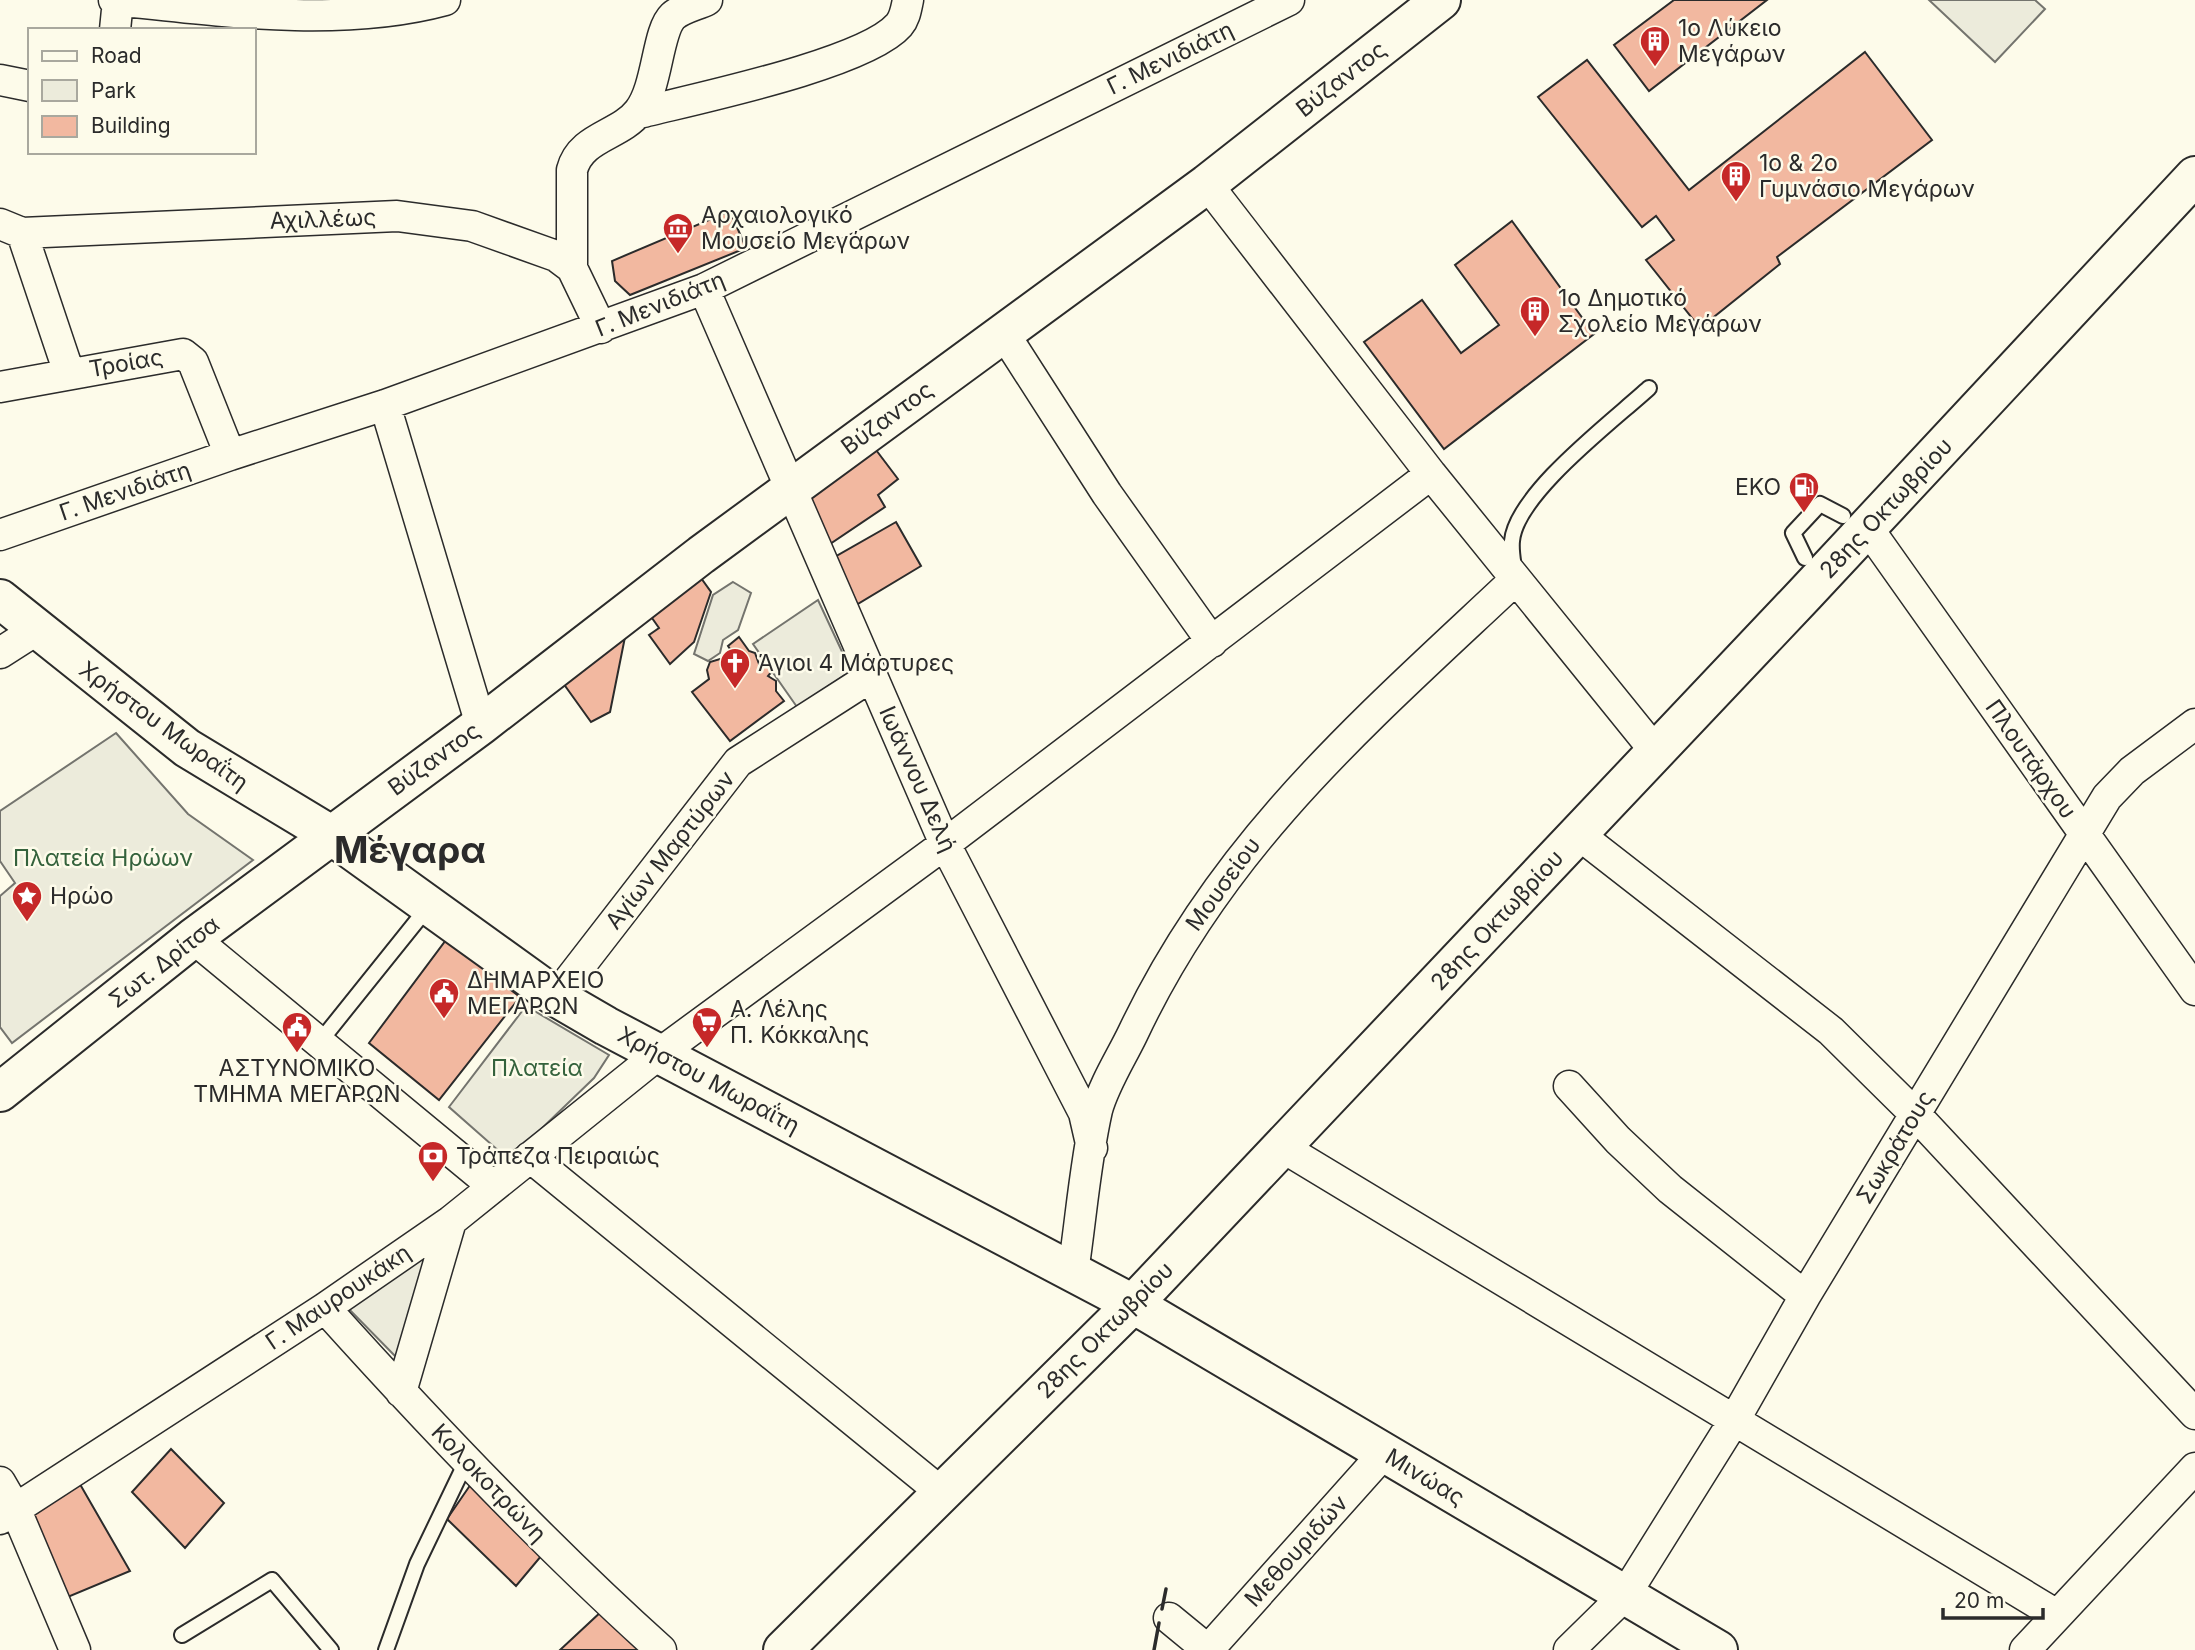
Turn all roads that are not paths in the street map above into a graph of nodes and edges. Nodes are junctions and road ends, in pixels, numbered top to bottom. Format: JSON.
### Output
{"nodes":[{"id":1,"x":116,"y":0,"type":"edge"},
{"id":2,"x":445,"y":0,"type":"edge"},
{"id":3,"x":707,"y":0,"type":"edge"},
{"id":4,"x":908,"y":0,"type":"edge"},
{"id":5,"x":1289,"y":0,"type":"edge"},
{"id":6,"x":1441,"y":0,"type":"edge"},
{"id":7,"x":181,"y":3,"type":"edge"},
{"id":8,"x":115,"y":28,"type":"edge"},
{"id":9,"x":0,"y":80,"type":"edge"},
{"id":10,"x":28,"y":86,"type":"edge"},
{"id":11,"x":639,"y":113,"type":"junction"},
{"id":12,"x":2195,"y":176,"type":"edge"},
{"id":13,"x":1207,"y":184,"type":"junction"},
{"id":14,"x":11,"y":228,"type":"edge"},
{"id":15,"x":572,"y":268,"type":"junction"},
{"id":16,"x":704,"y":289,"type":"junction"},
{"id":17,"x":601,"y":328,"type":"junction"},
{"id":18,"x":1003,"y":332,"type":"junction"},
{"id":19,"x":69,"y":373,"type":"junction"},
{"id":20,"x":0,"y":387,"type":"edge"},
{"id":21,"x":1648,"y":388,"type":"dead end"},
{"id":22,"x":386,"y":405,"type":"junction"},
{"id":23,"x":230,"y":455,"type":"junction"},
{"id":24,"x":1432,"y":474,"type":"junction"},
{"id":25,"x":793,"y":488,"type":"junction"},
{"id":26,"x":1855,"y":522,"type":"junction"},
{"id":27,"x":0,"y":535,"type":"edge"},
{"id":28,"x":1810,"y":570,"type":"junction"},
{"id":29,"x":1515,"y":580,"type":"junction"},
{"id":30,"x":0,"y":599,"type":"edge"},
{"id":31,"x":36,"y":631,"type":"junction"},
{"id":32,"x":1212,"y":642,"type":"junction"},
{"id":33,"x":0,"y":653,"type":"edge"},
{"id":34,"x":872,"y":676,"type":"junction"},
{"id":35,"x":2195,"y":724,"type":"edge"},
{"id":36,"x":481,"y":725,"type":"junction"},
{"id":37,"x":1656,"y":752,"type":"junction"},
{"id":38,"x":2083,"y":833,"type":"junction"},
{"id":39,"x":1578,"y":834,"type":"junction"},
{"id":40,"x":331,"y":835,"type":"junction"},
{"id":41,"x":945,"y":844,"type":"junction"},
{"id":42,"x":428,"y":907,"type":"junction"},
{"id":43,"x":194,"y":938,"type":"junction"},
{"id":44,"x":2195,"y":990,"type":"edge"},
{"id":45,"x":556,"y":997,"type":"junction"},
{"id":46,"x":318,"y":1044,"type":"junction"},
{"id":47,"x":660,"y":1053,"type":"junction"},
{"id":48,"x":4,"y":1081,"type":"edge"},
{"id":49,"x":1569,"y":1086,"type":"dead end"},
{"id":50,"x":1915,"y":1114,"type":"junction"},
{"id":51,"x":1282,"y":1147,"type":"junction"},
{"id":52,"x":1092,"y":1148,"type":"junction"},
{"id":53,"x":530,"y":1157,"type":"junction"},
{"id":54,"x":493,"y":1186,"type":"junction"},
{"id":55,"x":451,"y":1221,"type":"junction"},
{"id":56,"x":1073,"y":1272,"type":"junction"},
{"id":57,"x":1805,"y":1296,"type":"junction"},
{"id":58,"x":1133,"y":1304,"type":"junction"},
{"id":59,"x":325,"y":1308,"type":"junction"},
{"id":60,"x":401,"y":1392,"type":"junction"},
{"id":61,"x":2195,"y":1414,"type":"edge"},
{"id":62,"x":1735,"y":1419,"type":"junction"},
{"id":63,"x":1384,"y":1453,"type":"junction"},
{"id":64,"x":466,"y":1462,"type":"junction"},
{"id":65,"x":2195,"y":1468,"type":"edge"},
{"id":66,"x":0,"y":1482,"type":"edge"},
{"id":67,"x":942,"y":1493,"type":"junction"},
{"id":68,"x":8,"y":1514,"type":"edge"},
{"id":69,"x":1625,"y":1595,"type":"junction"},
{"id":70,"x":2057,"y":1615,"type":"junction"},
{"id":71,"x":1169,"y":1618,"type":"dead end"},
{"id":72,"x":182,"y":1635,"type":"dead end"},
{"id":73,"x":75,"y":1650,"type":"edge"},
{"id":74,"x":331,"y":1650,"type":"edge"},
{"id":75,"x":386,"y":1650,"type":"edge"},
{"id":76,"x":661,"y":1650,"type":"edge"},
{"id":77,"x":783,"y":1650,"type":"edge"},
{"id":78,"x":1208,"y":1650,"type":"edge"},
{"id":79,"x":1569,"y":1650,"type":"edge"},
{"id":80,"x":1718,"y":1650,"type":"edge"},
{"id":81,"x":2025,"y":1650,"type":"edge"}],
"edges":[{"from":1,"to":7,"type":"street"},
{"from":1,"to":8,"type":"street"},
{"from":2,"to":7,"type":"street"},
{"from":3,"to":11,"type":"street"},
{"from":4,"to":11,"type":"street"},
{"from":5,"to":16,"type":"street","name":"Γ. Μενιδιάτη"},
{"from":6,"to":13,"type":"street","name":"Βύζαντος"},
{"from":9,"to":10,"type":"street"},
{"from":11,"to":15,"type":"street"},
{"from":12,"to":26,"type":"street","name":"28ης Οκτωβρίου"},
{"from":13,"to":18,"type":"street","name":"Βύζαντος"},
{"from":13,"to":24,"type":"street"},
{"from":14,"to":15,"type":"street","name":"Αχιλλέως"},
{"from":14,"to":19,"type":"street"},
{"from":15,"to":17,"type":"street"},
{"from":16,"to":17,"type":"street","name":"Γ. Μενιδιάτη"},
{"from":16,"to":25,"type":"street","name":"Ιωάννου Δελή"},
{"from":17,"to":22,"type":"street","name":"Γ. Μενιδιάτη"},
{"from":18,"to":25,"type":"street","name":"Βύζαντος"},
{"from":18,"to":32,"type":"street"},
{"from":19,"to":20,"type":"street","name":"Τροίας"},
{"from":19,"to":23,"type":"street","name":"Τροίας"},
{"from":21,"to":29,"type":"lane"},
{"from":22,"to":23,"type":"street","name":"Γ. Μενιδιάτη"},
{"from":22,"to":36,"type":"street"},
{"from":23,"to":27,"type":"street","name":"Γ. Μενιδιάτη"},
{"from":24,"to":29,"type":"street"},
{"from":24,"to":32,"type":"street","name":"Γ. Μαυρουκάκη"},
{"from":25,"to":34,"type":"street","name":"Ιωάννου Δελή"},
{"from":25,"to":36,"type":"street","name":"Βύζαντος"},
{"from":26,"to":28,"type":"street","name":"28ης Οκτωβρίου"},
{"from":26,"to":28,"type":"lane"},
{"from":26,"to":38,"type":"street","name":"Πλουτάρχου"},
{"from":28,"to":37,"type":"street","name":"28ης Οκτωβρίου"},
{"from":29,"to":37,"type":"street"},
{"from":29,"to":52,"type":"street","name":"Μουσείου"},
{"from":30,"to":31,"type":"street","name":"Χρήστου Μωραΐτη"},
{"from":31,"to":33,"type":"street"},
{"from":31,"to":40,"type":"street","name":"Χρήστου Μωραΐτη"},
{"from":32,"to":41,"type":"street","name":"Γ. Μαυρουκάκη"},
{"from":34,"to":41,"type":"street","name":"Ιωάννου Δελή"},
{"from":34,"to":45,"type":"street","name":"Αγίων Μαρτύρων"},
{"from":35,"to":38,"type":"street","name":"Σωκράτους"},
{"from":36,"to":40,"type":"street","name":"Βύζαντος"},
{"from":37,"to":39,"type":"street","name":"28ης Οκτωβρίου"},
{"from":38,"to":44,"type":"street","name":"Πλουτάρχου"},
{"from":38,"to":50,"type":"street","name":"Σωκράτους"},
{"from":39,"to":50,"type":"street"},
{"from":39,"to":51,"type":"street","name":"28ης Οκτωβρίου"},
{"from":40,"to":42,"type":"street","name":"Χρήστου Μωραΐτη"},
{"from":40,"to":43,"type":"street","name":"Σωτ. Δρίτσα"},
{"from":41,"to":47,"type":"street","name":"Γ. Μαυρουκάκη"},
{"from":41,"to":52,"type":"street","name":"Ιωάννου Δελή"},
{"from":42,"to":45,"type":"street","name":"Χρήστου Μωραΐτη"},
{"from":42,"to":46,"type":"lane"},
{"from":43,"to":46,"type":"street"},
{"from":43,"to":48,"type":"street","name":"Σωτ. Δρίτσα"},
{"from":45,"to":47,"type":"street","name":"Χρήστου Μωραΐτη"},
{"from":46,"to":54,"type":"street"},
{"from":47,"to":53,"type":"street","name":"Γ. Μαυρουκάκη"},
{"from":47,"to":56,"type":"street","name":"Χρήστου Μωραΐτη"},
{"from":49,"to":57,"type":"street"},
{"from":50,"to":57,"type":"street","name":"Σωκράτους"},
{"from":50,"to":61,"type":"street"},
{"from":51,"to":58,"type":"street","name":"28ης Οκτωβρίου"},
{"from":51,"to":62,"type":"street"},
{"from":52,"to":56,"type":"street","name":"Μουσείου"},
{"from":53,"to":54,"type":"street","name":"Γ. Μαυρουκάκη"},
{"from":53,"to":67,"type":"street"},
{"from":54,"to":55,"type":"street","name":"Γ. Μαυρουκάκη"},
{"from":55,"to":59,"type":"street","name":"Γ. Μαυρουκάκη"},
{"from":55,"to":60,"type":"street"},
{"from":56,"to":58,"type":"street","name":"Χρήστου Μωραΐτη"},
{"from":57,"to":62,"type":"street","name":"Σωκράτους"},
{"from":58,"to":63,"type":"street","name":"Μινώας"},
{"from":58,"to":67,"type":"street","name":"28ης Οκτωβρίου"},
{"from":59,"to":60,"type":"street","name":"Κολοκοτρώνη"},
{"from":59,"to":68,"type":"street","name":"Γ. Μαυρουκάκη"},
{"from":60,"to":64,"type":"street","name":"Κολοκοτρώνη"},
{"from":62,"to":69,"type":"street","name":"Σωκράτους"},
{"from":62,"to":70,"type":"street"},
{"from":63,"to":69,"type":"street","name":"Μινώας"},
{"from":63,"to":78,"type":"street","name":"Μεθουριδών"},
{"from":64,"to":75,"type":"lane"},
{"from":64,"to":76,"type":"street","name":"Κολοκοτρώνη"},
{"from":65,"to":70,"type":"street"},
{"from":66,"to":68,"type":"street"},
{"from":67,"to":77,"type":"street","name":"28ης Οκτωβρίου"},
{"from":68,"to":73,"type":"street"},
{"from":69,"to":79,"type":"street","name":"Σωκράτους"},
{"from":69,"to":80,"type":"street","name":"Μινώας"},
{"from":70,"to":81,"type":"street"},
{"from":71,"to":78,"type":"street"},
{"from":72,"to":74,"type":"lane"}]}
